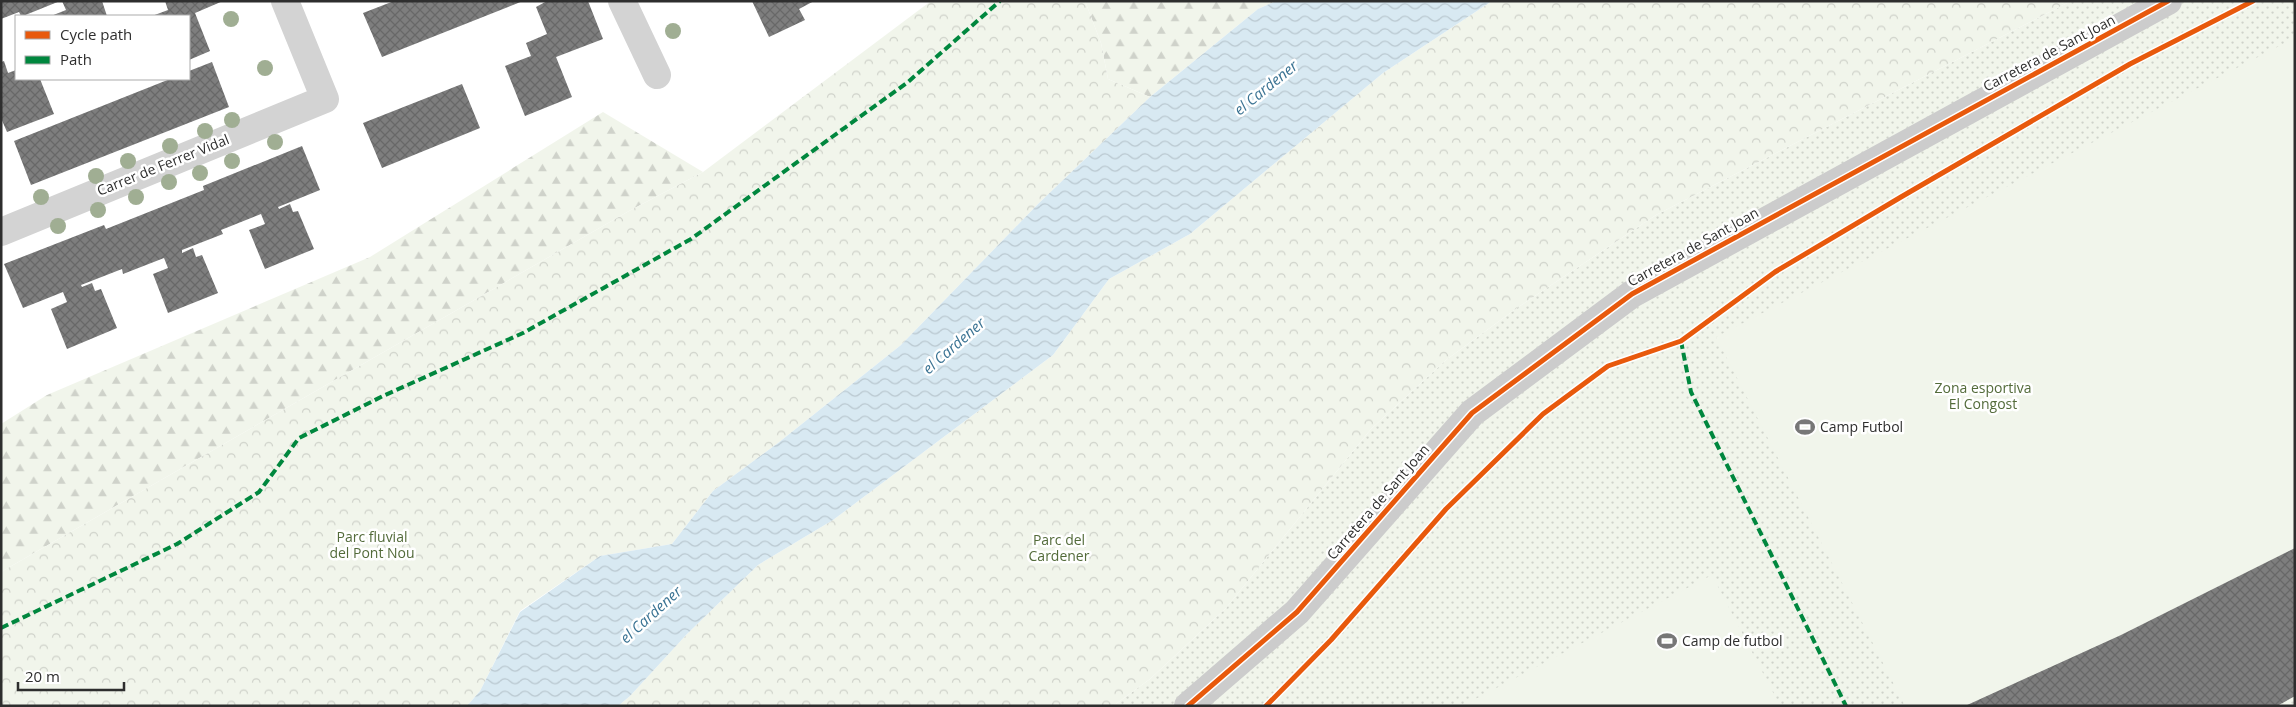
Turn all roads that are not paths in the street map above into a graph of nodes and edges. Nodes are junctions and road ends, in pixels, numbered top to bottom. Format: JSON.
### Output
{"nodes":[{"id":1,"x":622,"y":1,"type":"edge"},
{"id":2,"x":2168,"y":1,"type":"edge"},
{"id":3,"x":295,"y":4,"type":"edge"},
{"id":4,"x":657,"y":75,"type":"dead end"},
{"id":5,"x":1,"y":232,"type":"edge"},
{"id":6,"x":1188,"y":706,"type":"edge"}],
"edges":[{"from":1,"to":4,"type":"street"},
{"from":2,"to":6,"type":"street","name":"Carretera de Sant Joan"},
{"from":3,"to":5,"type":"street","name":"Carrer de Ferrer Vidal"}]}
